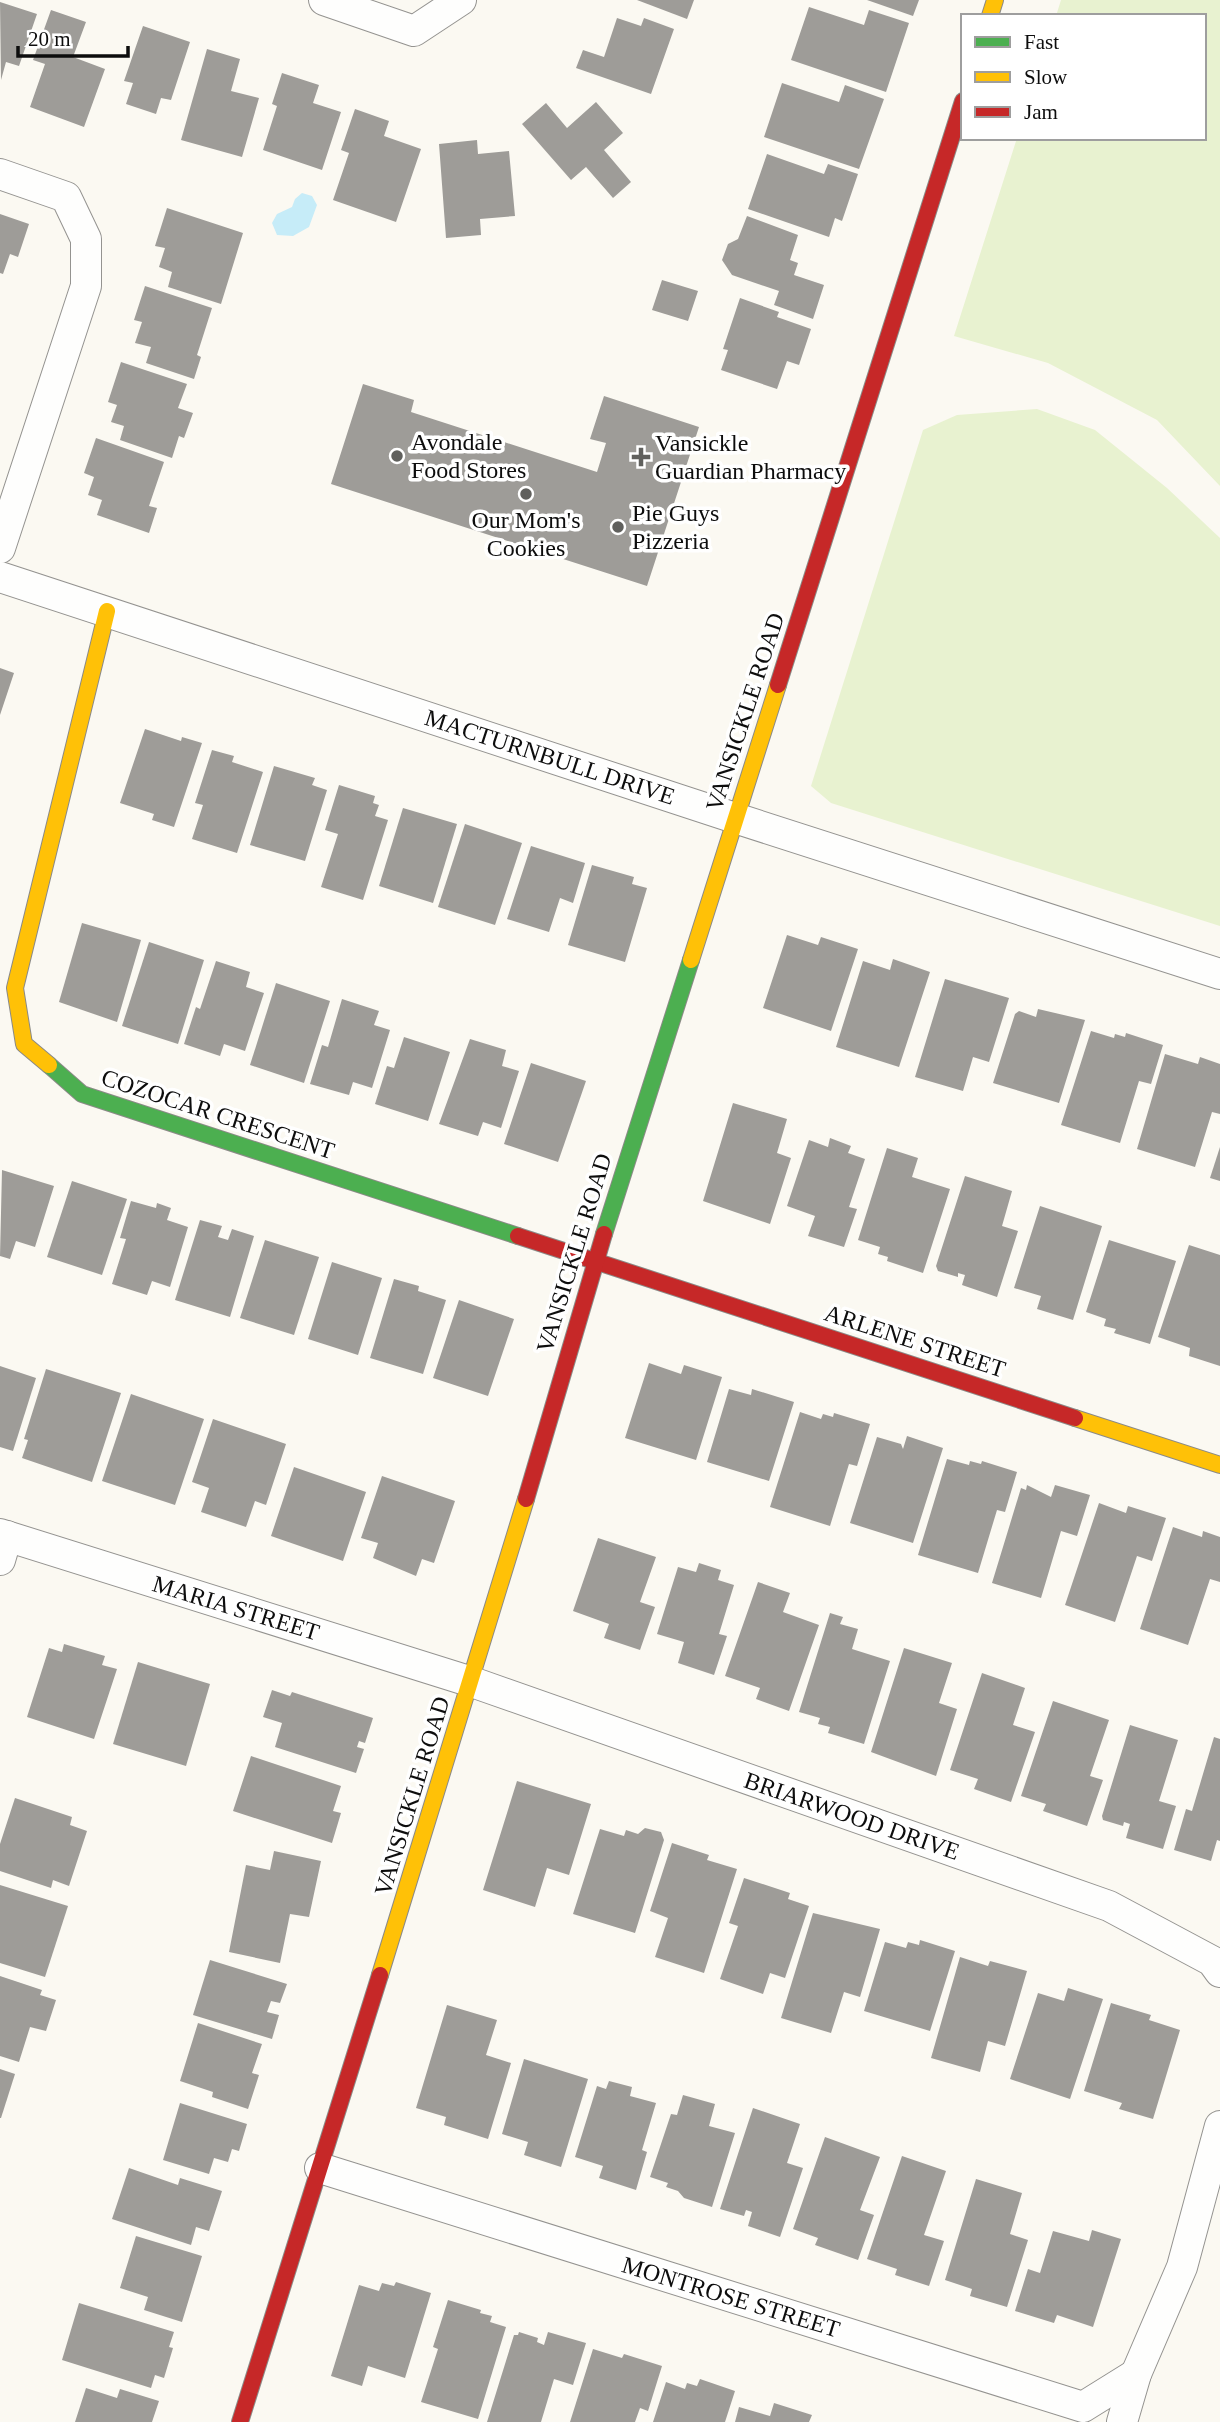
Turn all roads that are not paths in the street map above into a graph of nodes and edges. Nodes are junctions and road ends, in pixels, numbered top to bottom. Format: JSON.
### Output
{"nodes":[{"id":1,"x":324,"y":0,"type":"edge"},
{"id":2,"x":461,"y":0,"type":"edge"},
{"id":3,"x":961,"y":108,"type":"edge"},
{"id":4,"x":0,"y":174,"type":"edge"},
{"id":5,"x":0,"y":548,"type":"edge"},
{"id":6,"x":0,"y":577,"type":"edge"},
{"id":7,"x":107,"y":611,"type":"junction"},
{"id":8,"x":735,"y":818,"type":"junction"},
{"id":9,"x":1220,"y":974,"type":"edge"},
{"id":10,"x":596,"y":1260,"type":"junction"},
{"id":11,"x":1220,"y":1465,"type":"edge"},
{"id":12,"x":3,"y":1543,"type":"edge"},
{"id":13,"x":472,"y":1682,"type":"junction"},
{"id":14,"x":1220,"y":1972,"type":"edge"},
{"id":15,"x":1220,"y":2126,"type":"edge"},
{"id":16,"x":320,"y":2168,"type":"junction"},
{"id":17,"x":1136,"y":2374,"type":"junction"},
{"id":18,"x":240,"y":2422,"type":"edge"},
{"id":19,"x":1122,"y":2422,"type":"edge"}],
"edges":[{"from":1,"to":2,"type":"street"},
{"from":3,"to":8,"type":"street","name":"VANSICKLE ROAD"},
{"from":4,"to":5,"type":"street"},
{"from":6,"to":7,"type":"street","name":"MACTURNBULL DRIVE"},
{"from":7,"to":8,"type":"street","name":"MACTURNBULL DRIVE"},
{"from":7,"to":10,"type":"street","name":"COZOCAR CRESCENT"},
{"from":8,"to":9,"type":"street","name":"MACTURNBULL DRIVE"},
{"from":8,"to":10,"type":"street","name":"VANSICKLE ROAD"},
{"from":10,"to":11,"type":"street","name":"ARLENE STREET"},
{"from":10,"to":13,"type":"street","name":"VANSICKLE ROAD"},
{"from":12,"to":13,"type":"street","name":"MARIA STREET"},
{"from":13,"to":14,"type":"street","name":"BRIARWOOD DRIVE"},
{"from":13,"to":16,"type":"street","name":"VANSICKLE ROAD"},
{"from":15,"to":17,"type":"street"},
{"from":16,"to":17,"type":"street","name":"MONTROSE STREET"},
{"from":16,"to":18,"type":"street","name":"VANSICKLE ROAD"},
{"from":17,"to":19,"type":"street"}]}
